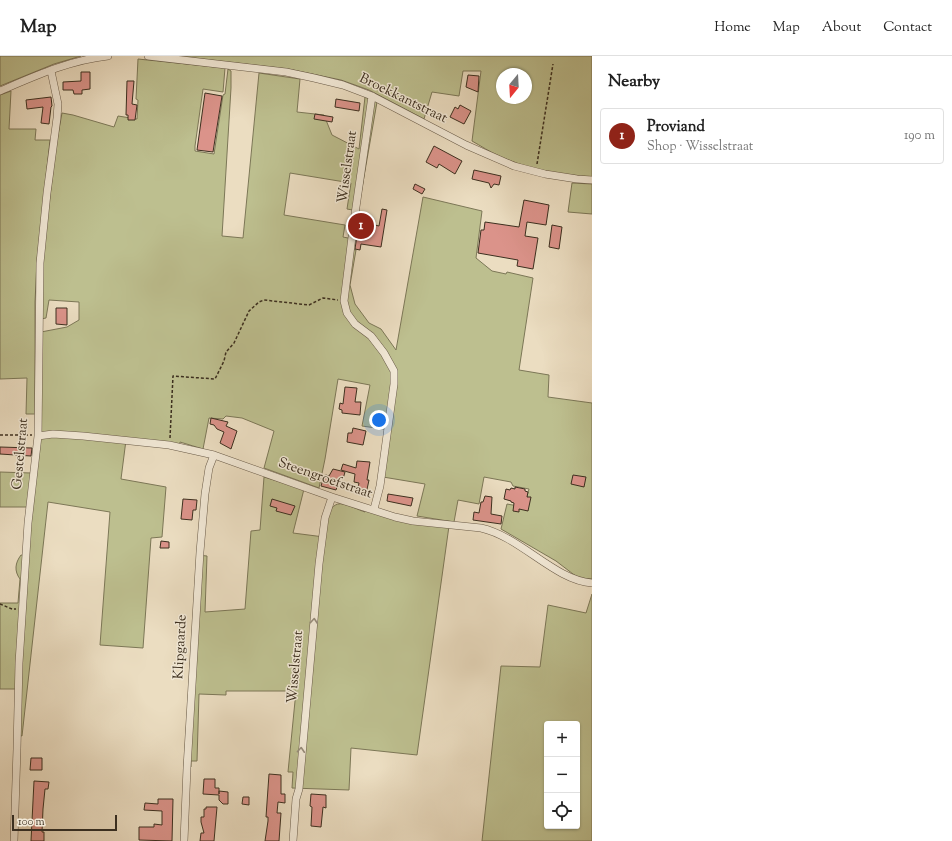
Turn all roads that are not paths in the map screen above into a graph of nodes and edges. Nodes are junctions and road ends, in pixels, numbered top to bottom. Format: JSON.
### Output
{"nodes":[{"id":1,"x":108,"y":56,"type":"edge"},
{"id":2,"x":148,"y":56,"type":"edge"},
{"id":3,"x":51,"y":70,"type":"junction"},
{"id":4,"x":0,"y":91,"type":"edge"},
{"id":5,"x":372,"y":96,"type":"junction"},
{"id":6,"x":592,"y":180,"type":"edge"},
{"id":7,"x":38,"y":436,"type":"junction"},
{"id":8,"x":214,"y":455,"type":"junction"},
{"id":9,"x":332,"y":497,"type":"junction"},
{"id":10,"x":374,"y":509,"type":"junction"},
{"id":11,"x":592,"y":583,"type":"edge"},
{"id":12,"x":14,"y":841,"type":"edge"},
{"id":13,"x":184,"y":841,"type":"edge"},
{"id":14,"x":294,"y":841,"type":"edge"}],
"edges":[{"from":1,"to":3,"type":"street"},
{"from":2,"to":5,"type":"street","name":"Broekkantstraat"},
{"from":3,"to":4,"type":"street"},
{"from":3,"to":7,"type":"street","name":"Gestelstraat"},
{"from":5,"to":6,"type":"street","name":"Broekkantstraat"},
{"from":5,"to":10,"type":"street","name":"Wisselstraat"},
{"from":7,"to":8,"type":"street","name":"Steengroefstraat"},
{"from":7,"to":12,"type":"street","name":"Gestelstraat"},
{"from":8,"to":9,"type":"street","name":"Steengroefstraat"},
{"from":8,"to":13,"type":"street","name":"Klipgaarde"},
{"from":9,"to":10,"type":"street","name":"Steengroefstraat"},
{"from":14,"to":9,"type":"street","name":"Wisselstraat","one_way":true},
{"from":10,"to":11,"type":"street","name":"Steengroefstraat"}]}
